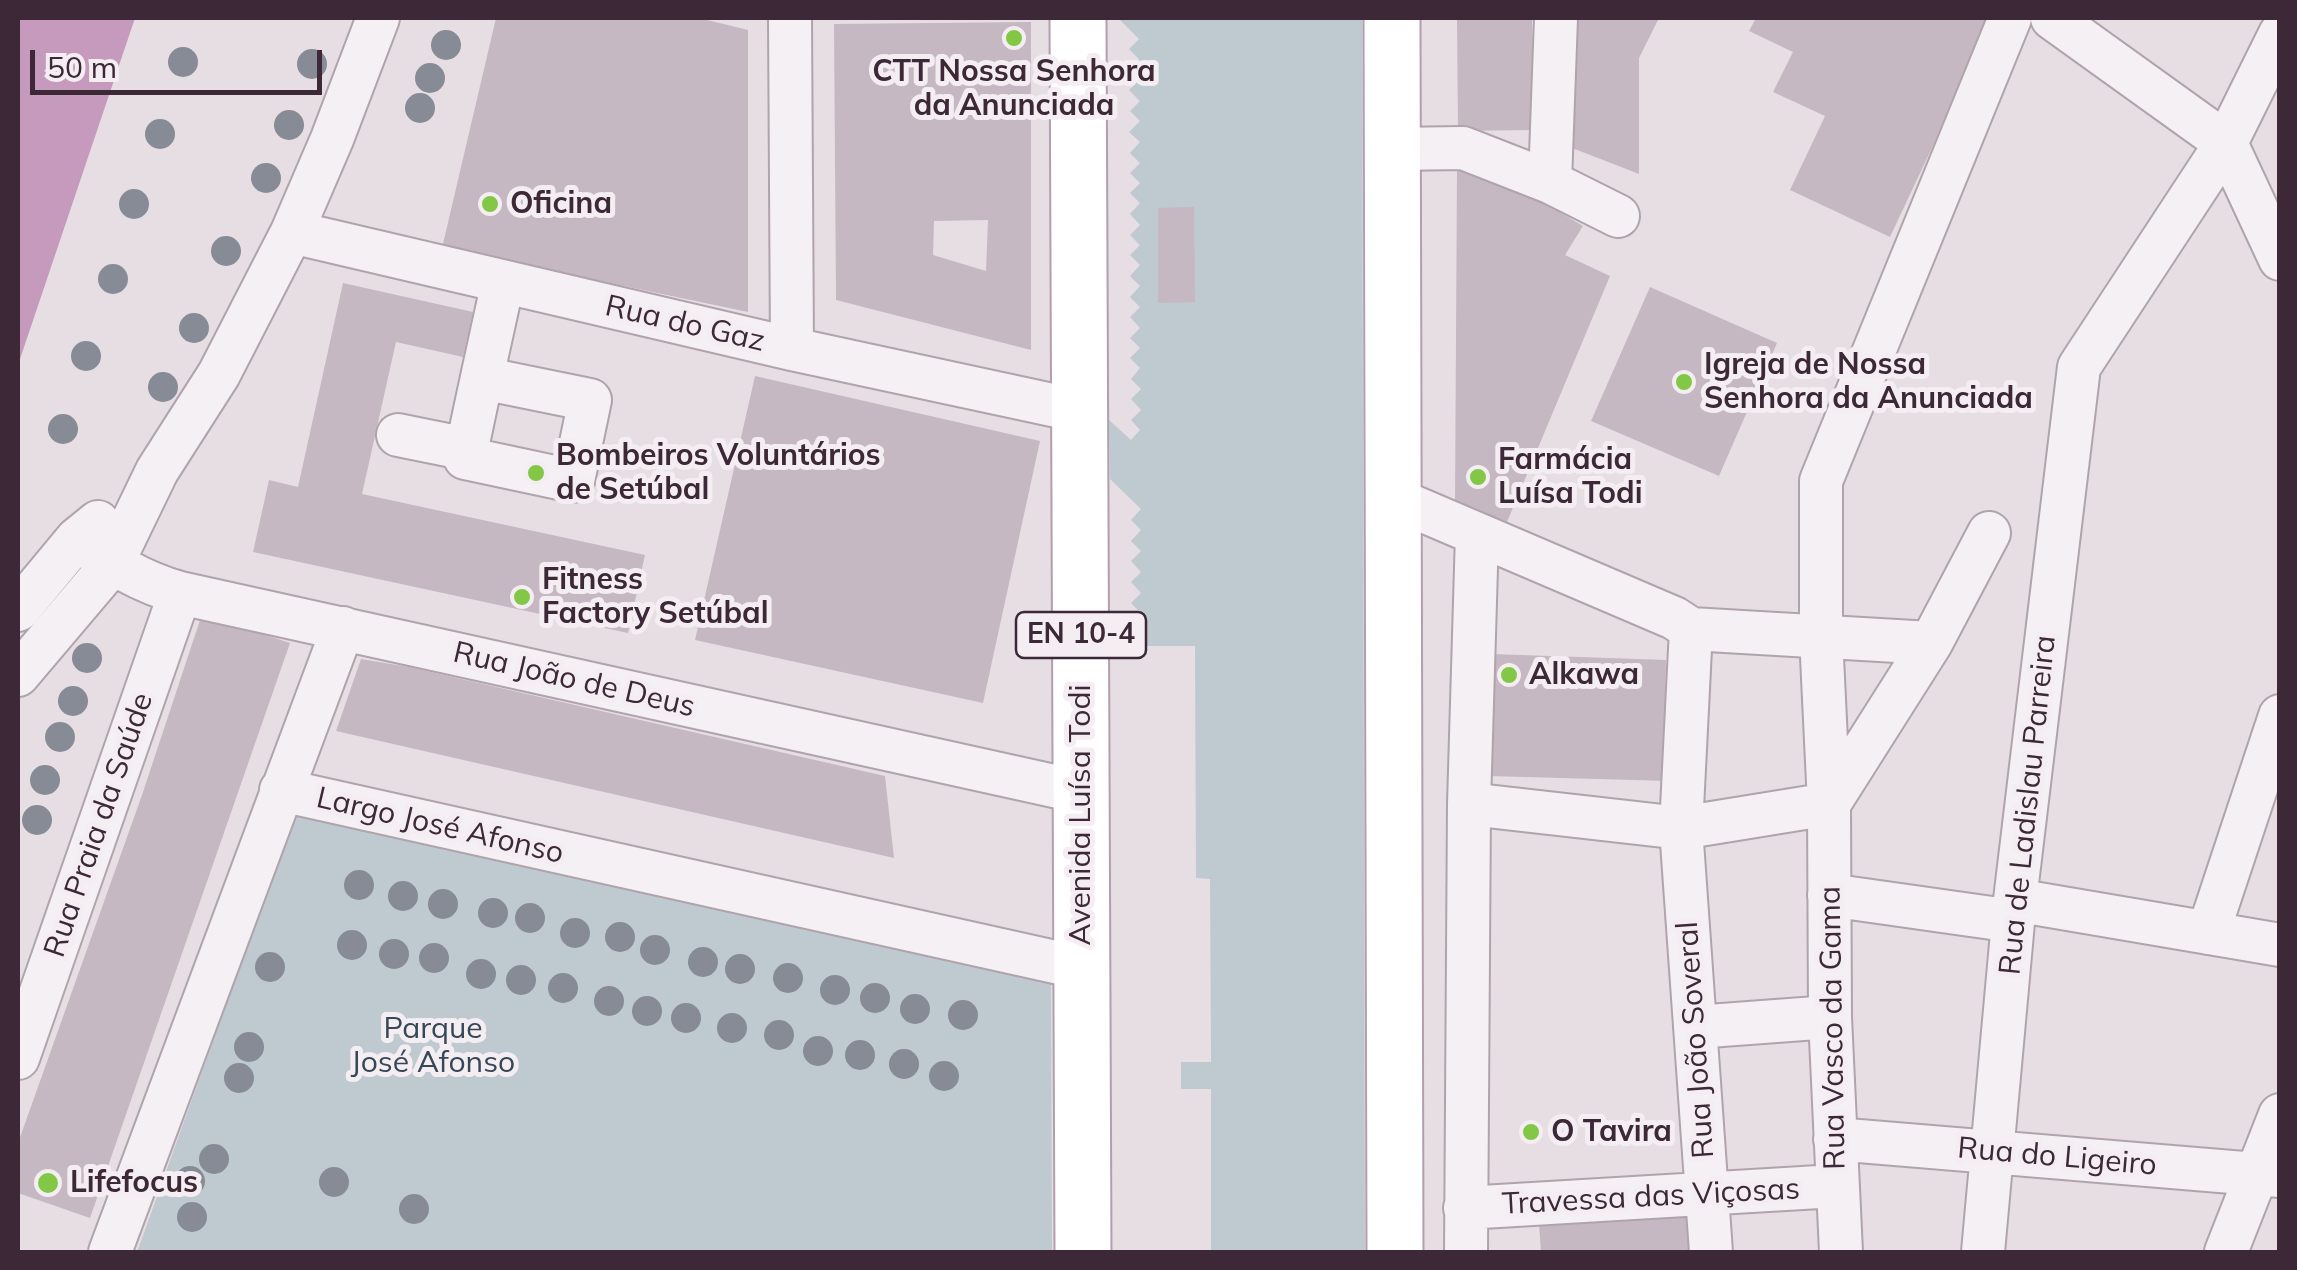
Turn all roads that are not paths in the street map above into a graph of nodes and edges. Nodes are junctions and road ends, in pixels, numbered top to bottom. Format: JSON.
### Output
{"nodes":[{"id":1,"x":378,"y":18,"type":"edge"},
{"id":2,"x":790,"y":18,"type":"edge"},
{"id":3,"x":1078,"y":18,"type":"edge"},
{"id":4,"x":1392,"y":18,"type":"edge"},
{"id":5,"x":1556,"y":18,"type":"edge"},
{"id":6,"x":2010,"y":18,"type":"edge"},
{"id":7,"x":2052,"y":18,"type":"edge"},
{"id":8,"x":2280,"y":34,"type":"edge"},
{"id":9,"x":2226,"y":142,"type":"junction"},
{"id":10,"x":1392,"y":148,"type":"junction"},
{"id":11,"x":1550,"y":182,"type":"junction"},
{"id":12,"x":1618,"y":216,"type":"dead end"},
{"id":13,"x":292,"y":232,"type":"junction"},
{"id":14,"x":2280,"y":259,"type":"edge"},
{"id":15,"x":502,"y":282,"type":"junction"},
{"id":16,"x":792,"y":349,"type":"junction"},
{"id":17,"x":482,"y":378,"type":"junction"},
{"id":18,"x":1080,"y":412,"type":"junction"},
{"id":19,"x":398,"y":435,"type":"dead end"},
{"id":20,"x":467,"y":449,"type":"junction"},
{"id":21,"x":157,"y":471,"type":"junction"},
{"id":22,"x":1393,"y":498,"type":"junction"},
{"id":23,"x":1989,"y":533,"type":"dead end"},
{"id":24,"x":1478,"y":534,"type":"junction"},
{"id":25,"x":77,"y":540,"type":"junction"},
{"id":26,"x":112,"y":564,"type":"junction"},
{"id":27,"x":180,"y":593,"type":"junction"},
{"id":28,"x":18,"y":610,"type":"edge"},
{"id":29,"x":344,"y":628,"type":"junction"},
{"id":30,"x":1692,"y":629,"type":"junction"},
{"id":31,"x":1821,"y":636,"type":"junction"},
{"id":32,"x":1932,"y":642,"type":"junction"},
{"id":33,"x":18,"y":675,"type":"edge"},
{"id":34,"x":2280,"y":716,"type":"edge"},
{"id":35,"x":280,"y":790,"type":"junction"},
{"id":36,"x":1081,"y":792,"type":"junction"},
{"id":37,"x":1470,"y":804,"type":"junction"},
{"id":38,"x":1829,"y":804,"type":"junction"},
{"id":39,"x":1681,"y":828,"type":"junction"},
{"id":40,"x":1830,"y":896,"type":"junction"},
{"id":41,"x":2014,"y":911,"type":"junction"},
{"id":42,"x":2208,"y":934,"type":"junction"},
{"id":43,"x":2280,"y":945,"type":"edge"},
{"id":44,"x":1082,"y":968,"type":"junction"},
{"id":45,"x":1830,"y":1018,"type":"junction"},
{"id":46,"x":1695,"y":1026,"type":"junction"},
{"id":47,"x":18,"y":1058,"type":"edge"},
{"id":48,"x":2280,"y":1115,"type":"edge"},
{"id":49,"x":1835,"y":1139,"type":"junction"},
{"id":50,"x":1993,"y":1151,"type":"junction"},
{"id":51,"x":2268,"y":1175,"type":"edge"},
{"id":52,"x":1836,"y":1186,"type":"junction"},
{"id":53,"x":1706,"y":1196,"type":"junction"},
{"id":54,"x":1465,"y":1208,"type":"junction"},
{"id":55,"x":1983,"y":1248,"type":"edge"},
{"id":56,"x":110,"y":1252,"type":"edge"},
{"id":57,"x":1083,"y":1252,"type":"edge"},
{"id":58,"x":1395,"y":1252,"type":"edge"},
{"id":59,"x":1466,"y":1252,"type":"edge"},
{"id":60,"x":1711,"y":1252,"type":"edge"},
{"id":61,"x":1841,"y":1252,"type":"edge"},
{"id":62,"x":2226,"y":1252,"type":"edge"}],
"edges":[{"from":1,"to":13,"type":"street"},
{"from":2,"to":16,"type":"street"},
{"from":3,"to":18,"type":"main road","name":"Avenida Luísa Todi","number":"EN 10-4"},
{"from":4,"to":10,"type":"main road"},
{"from":5,"to":11,"type":"street"},
{"from":6,"to":31,"type":"street","name":"Rua Vasco da Gama"},
{"from":7,"to":9,"type":"street"},
{"from":8,"to":9,"type":"street"},
{"from":9,"to":14,"type":"street"},
{"from":9,"to":41,"type":"street","name":"Rua de Ladislau Parreira"},
{"from":10,"to":11,"type":"street"},
{"from":10,"to":22,"type":"main road"},
{"from":11,"to":12,"type":"street"},
{"from":13,"to":15,"type":"street","name":"Rua do Gaz"},
{"from":13,"to":21,"type":"street"},
{"from":15,"to":16,"type":"street","name":"Rua do Gaz"},
{"from":15,"to":17,"type":"street"},
{"from":16,"to":18,"type":"street","name":"Rua do Gaz"},
{"from":17,"to":20,"type":"street"},
{"from":17,"to":20,"type":"street"},
{"from":18,"to":36,"type":"main road","name":"Avenida Luísa Todi","number":"EN 10-4"},
{"from":19,"to":20,"type":"street"},
{"from":21,"to":25,"type":"street"},
{"from":21,"to":26,"type":"street"},
{"from":22,"to":24,"type":"street"},
{"from":22,"to":58,"type":"main road"},
{"from":23,"to":32,"type":"street"},
{"from":24,"to":30,"type":"street"},
{"from":24,"to":37,"type":"street"},
{"from":25,"to":26,"type":"street","name":"Rua João de Deus"},
{"from":25,"to":28,"type":"street"},
{"from":26,"to":27,"type":"street","name":"Rua João de Deus"},
{"from":26,"to":33,"type":"street"},
{"from":27,"to":29,"type":"street","name":"Rua João de Deus"},
{"from":27,"to":47,"type":"street","name":"Rua Praia da Saúde"},
{"from":29,"to":35,"type":"street"},
{"from":29,"to":36,"type":"street","name":"Rua João de Deus"},
{"from":30,"to":31,"type":"street"},
{"from":30,"to":39,"type":"street","name":"Rua João Soveral"},
{"from":31,"to":32,"type":"street"},
{"from":31,"to":38,"type":"street","name":"Rua Vasco da Gama"},
{"from":32,"to":38,"type":"street"},
{"from":34,"to":42,"type":"street"},
{"from":35,"to":44,"type":"street","name":"Largo José Afonso"},
{"from":35,"to":56,"type":"street","name":"Largo José Afonso"},
{"from":36,"to":44,"type":"main road","name":"Avenida Luísa Todi","number":"EN 10-4"},
{"from":37,"to":39,"type":"street"},
{"from":37,"to":54,"type":"street"},
{"from":38,"to":39,"type":"street"},
{"from":38,"to":40,"type":"street","name":"Rua Vasco da Gama"},
{"from":39,"to":46,"type":"street","name":"Rua João Soveral"},
{"from":40,"to":41,"type":"street"},
{"from":40,"to":45,"type":"street","name":"Rua Vasco da Gama"},
{"from":41,"to":42,"type":"street"},
{"from":41,"to":50,"type":"street","name":"Rua de Ladislau Parreira"},
{"from":42,"to":43,"type":"street"},
{"from":44,"to":57,"type":"main road","name":"Avenida Luísa Todi","number":"EN 10-4"},
{"from":45,"to":46,"type":"street"},
{"from":45,"to":49,"type":"street","name":"Rua Vasco da Gama"},
{"from":46,"to":53,"type":"street","name":"Rua João Soveral"},
{"from":48,"to":51,"type":"street"},
{"from":49,"to":50,"type":"street","name":"Rua do Ligeiro"},
{"from":49,"to":52,"type":"street","name":"Rua Vasco da Gama"},
{"from":50,"to":51,"type":"street","name":"Rua do Ligeiro"},
{"from":50,"to":55,"type":"street","name":"Rua de Ladislau Parreira"},
{"from":51,"to":62,"type":"street"},
{"from":52,"to":53,"type":"street","name":"Travessa das Viçosas"},
{"from":52,"to":61,"type":"street","name":"Rua Vasco da Gama"},
{"from":53,"to":54,"type":"street","name":"Travessa das Viçosas"},
{"from":53,"to":60,"type":"street","name":"Rua João Soveral"},
{"from":54,"to":59,"type":"street"}]}
